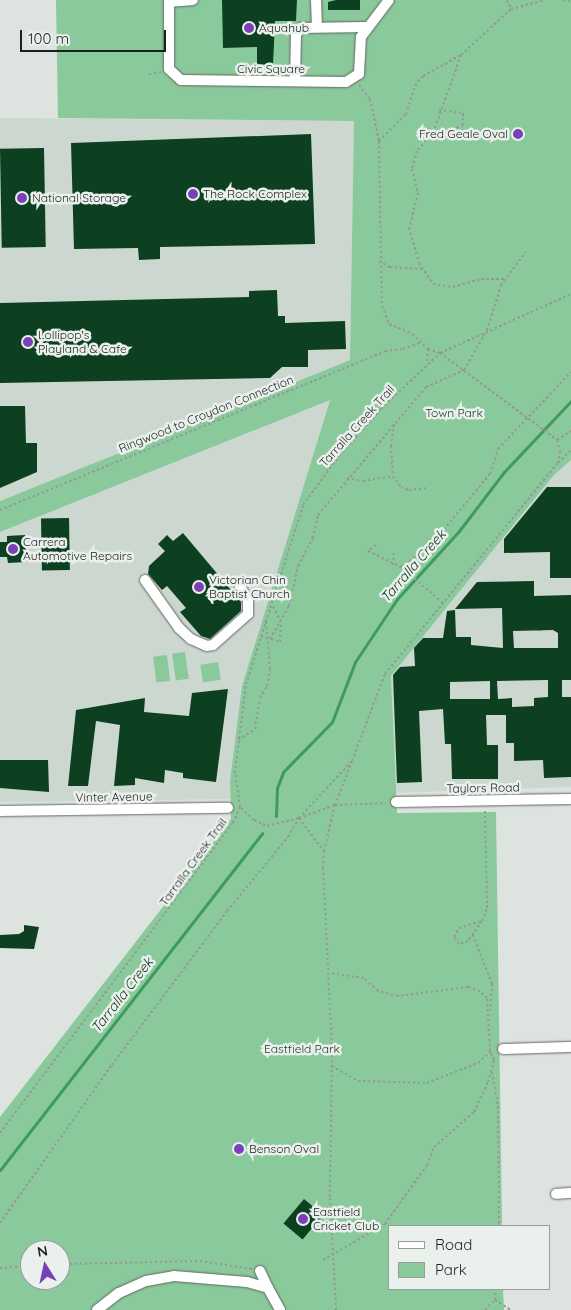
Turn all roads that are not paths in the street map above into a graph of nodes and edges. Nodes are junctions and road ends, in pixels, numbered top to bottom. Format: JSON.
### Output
{"nodes":[{"id":1,"x":193,"y":0,"type":"edge"},
{"id":2,"x":316,"y":0,"type":"edge"},
{"id":3,"x":389,"y":0,"type":"edge"},
{"id":4,"x":169,"y":1,"type":"edge"},
{"id":5,"x":317,"y":26,"type":"junction"},
{"id":6,"x":367,"y":27,"type":"junction"},
{"id":7,"x":295,"y":81,"type":"junction"},
{"id":8,"x":145,"y":580,"type":"dead end"},
{"id":9,"x":240,"y":586,"type":"dead end"},
{"id":10,"x":571,"y":799,"type":"edge"},
{"id":11,"x":396,"y":802,"type":"road end"},
{"id":12,"x":228,"y":808,"type":"dead end"},
{"id":13,"x":0,"y":811,"type":"edge"},
{"id":14,"x":571,"y":1047,"type":"edge"},
{"id":15,"x":503,"y":1049,"type":"road end"},
{"id":16,"x":571,"y":1193,"type":"edge"},
{"id":17,"x":556,"y":1194,"type":"dead end"},
{"id":18,"x":260,"y":1271,"type":"road end"},
{"id":19,"x":268,"y":1288,"type":"junction"},
{"id":20,"x":97,"y":1310,"type":"edge"},
{"id":21,"x":280,"y":1310,"type":"edge"}],
"edges":[{"from":1,"to":4,"type":"street"},
{"from":2,"to":5,"type":"street"},
{"from":3,"to":6,"type":"street"},
{"from":4,"to":7,"type":"street","name":"Civic Square"},
{"from":5,"to":6,"type":"street"},
{"from":5,"to":7,"type":"street"},
{"from":6,"to":7,"type":"street","name":"Civic Square"},
{"from":8,"to":9,"type":"street"},
{"from":10,"to":11,"type":"street","name":"Taylors Road"},
{"from":12,"to":13,"type":"street","name":"Vinter Avenue"},
{"from":14,"to":15,"type":"street"},
{"from":16,"to":17,"type":"street"},
{"from":18,"to":19,"type":"street"},
{"from":19,"to":20,"type":"street"},
{"from":19,"to":21,"type":"street"}]}
